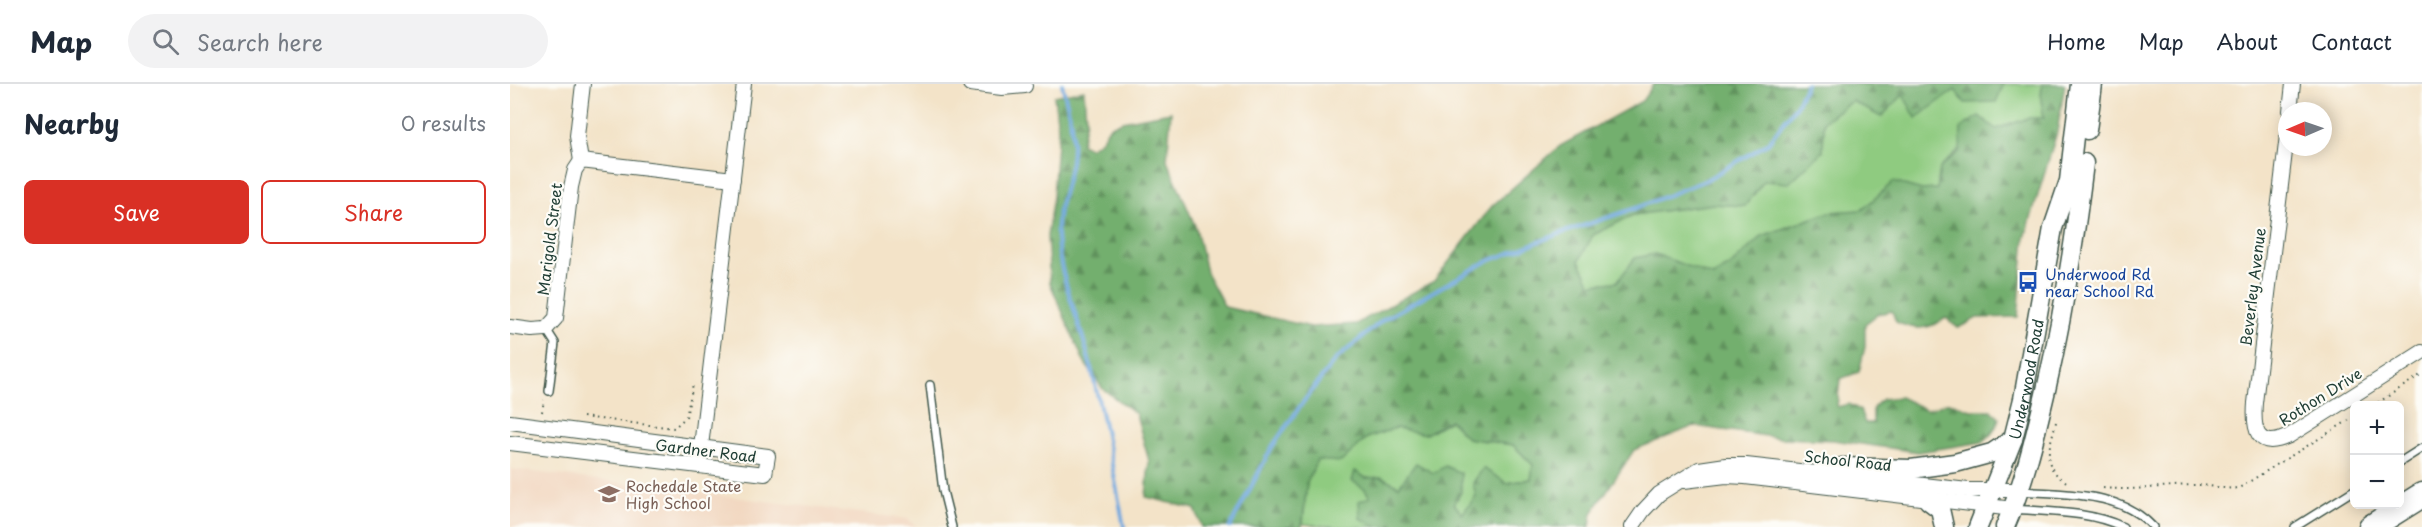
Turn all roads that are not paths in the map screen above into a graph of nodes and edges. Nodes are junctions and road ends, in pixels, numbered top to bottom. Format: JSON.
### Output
{"nodes":[{"id":1,"x":583,"y":84,"type":"edge"},
{"id":2,"x":744,"y":84,"type":"edge"},
{"id":3,"x":970,"y":84,"type":"edge"},
{"id":4,"x":2080,"y":84,"type":"edge"},
{"id":5,"x":2093,"y":84,"type":"edge"},
{"id":6,"x":2293,"y":84,"type":"edge"},
{"id":7,"x":1025,"y":85,"type":"edge"},
{"id":8,"x":2291,"y":102,"type":"edge"},
{"id":9,"x":2285,"y":156,"type":"edge"},
{"id":10,"x":581,"y":161,"type":"junction"},
{"id":11,"x":733,"y":179,"type":"junction"},
{"id":12,"x":510,"y":327,"type":"edge"},
{"id":13,"x":546,"y":329,"type":"junction"},
{"id":14,"x":2422,"y":352,"type":"edge"},
{"id":15,"x":930,"y":385,"type":"dead end"},
{"id":16,"x":549,"y":391,"type":"dead end"},
{"id":17,"x":510,"y":422,"type":"edge"},
{"id":18,"x":2013,"y":439,"type":"junction"},
{"id":19,"x":2264,"y":440,"type":"joint"},
{"id":20,"x":510,"y":443,"type":"edge"},
{"id":21,"x":701,"y":447,"type":"junction"},
{"id":22,"x":2422,"y":448,"type":"edge"},
{"id":23,"x":2404,"y":459,"type":"edge"},
{"id":24,"x":699,"y":466,"type":"junction"},
{"id":25,"x":1817,"y":474,"type":"junction"},
{"id":26,"x":1678,"y":482,"type":"junction"},
{"id":27,"x":2019,"y":490,"type":"junction"},
{"id":28,"x":2350,"y":493,"type":"edge"},
{"id":29,"x":2422,"y":495,"type":"edge"},
{"id":30,"x":1989,"y":499,"type":"junction"},
{"id":31,"x":1928,"y":500,"type":"junction"},
{"id":32,"x":2013,"y":509,"type":"junction"},
{"id":33,"x":952,"y":527,"type":"edge"},
{"id":34,"x":1632,"y":527,"type":"edge"},
{"id":35,"x":1944,"y":527,"type":"edge"},
{"id":36,"x":1978,"y":527,"type":"edge"},
{"id":37,"x":2005,"y":527,"type":"edge"},
{"id":38,"x":2122,"y":527,"type":"edge"},
{"id":39,"x":2153,"y":527,"type":"edge"},
{"id":40,"x":2295,"y":527,"type":"edge"},
{"id":41,"x":2370,"y":527,"type":"edge"}],
"edges":[{"from":1,"to":10,"type":"street"},
{"from":2,"to":11,"type":"street"},
{"from":3,"to":7,"type":"street"},
{"from":4,"to":18,"type":"main road","name":"Underwood Road"},
{"from":5,"to":27,"type":"main road","name":"Underwood Road"},
{"from":6,"to":8,"type":"street"},
{"from":9,"to":19,"type":"street","name":"Beverley Avenue"},
{"from":10,"to":11,"type":"street"},
{"from":10,"to":13,"type":"street","name":"Marigold Street"},
{"from":11,"to":21,"type":"street"},
{"from":12,"to":13,"type":"street"},
{"from":13,"to":16,"type":"lane"},
{"from":14,"to":19,"type":"street","name":"Rothon Drive"},
{"from":15,"to":33,"type":"lane"},
{"from":17,"to":21,"type":"street","name":"Gardner Road"},
{"from":18,"to":25,"type":"main road"},
{"from":18,"to":30,"type":"main road","name":"Underwood Road"},
{"from":20,"to":24,"type":"street","name":"Gardner Road"},
{"from":21,"to":24,"type":"street"},
{"from":21,"to":24,"type":"street","name":"Gardner Road"},
{"from":22,"to":23,"type":"lane"},
{"from":25,"to":26,"type":"street","name":"School Road"},
{"from":25,"to":30,"type":"street","name":"School Road"},
{"from":26,"to":31,"type":"street","name":"School Road"},
{"from":26,"to":34,"type":"street","name":"School Road"},
{"from":27,"to":30,"type":"street","name":"School Road"},
{"from":27,"to":32,"type":"main road","name":"Underwood Road"},
{"from":27,"to":39,"type":"lane"},
{"from":28,"to":40,"type":"lane"},
{"from":29,"to":41,"type":"highway"},
{"from":30,"to":31,"type":"street","name":"School Road"},
{"from":30,"to":32,"type":"street","name":"School Road"},
{"from":30,"to":36,"type":"main road","name":"Underwood Road"},
{"from":31,"to":35,"type":"main road"},
{"from":32,"to":37,"type":"main road","name":"Underwood Road"},
{"from":32,"to":38,"type":"lane"}]}
